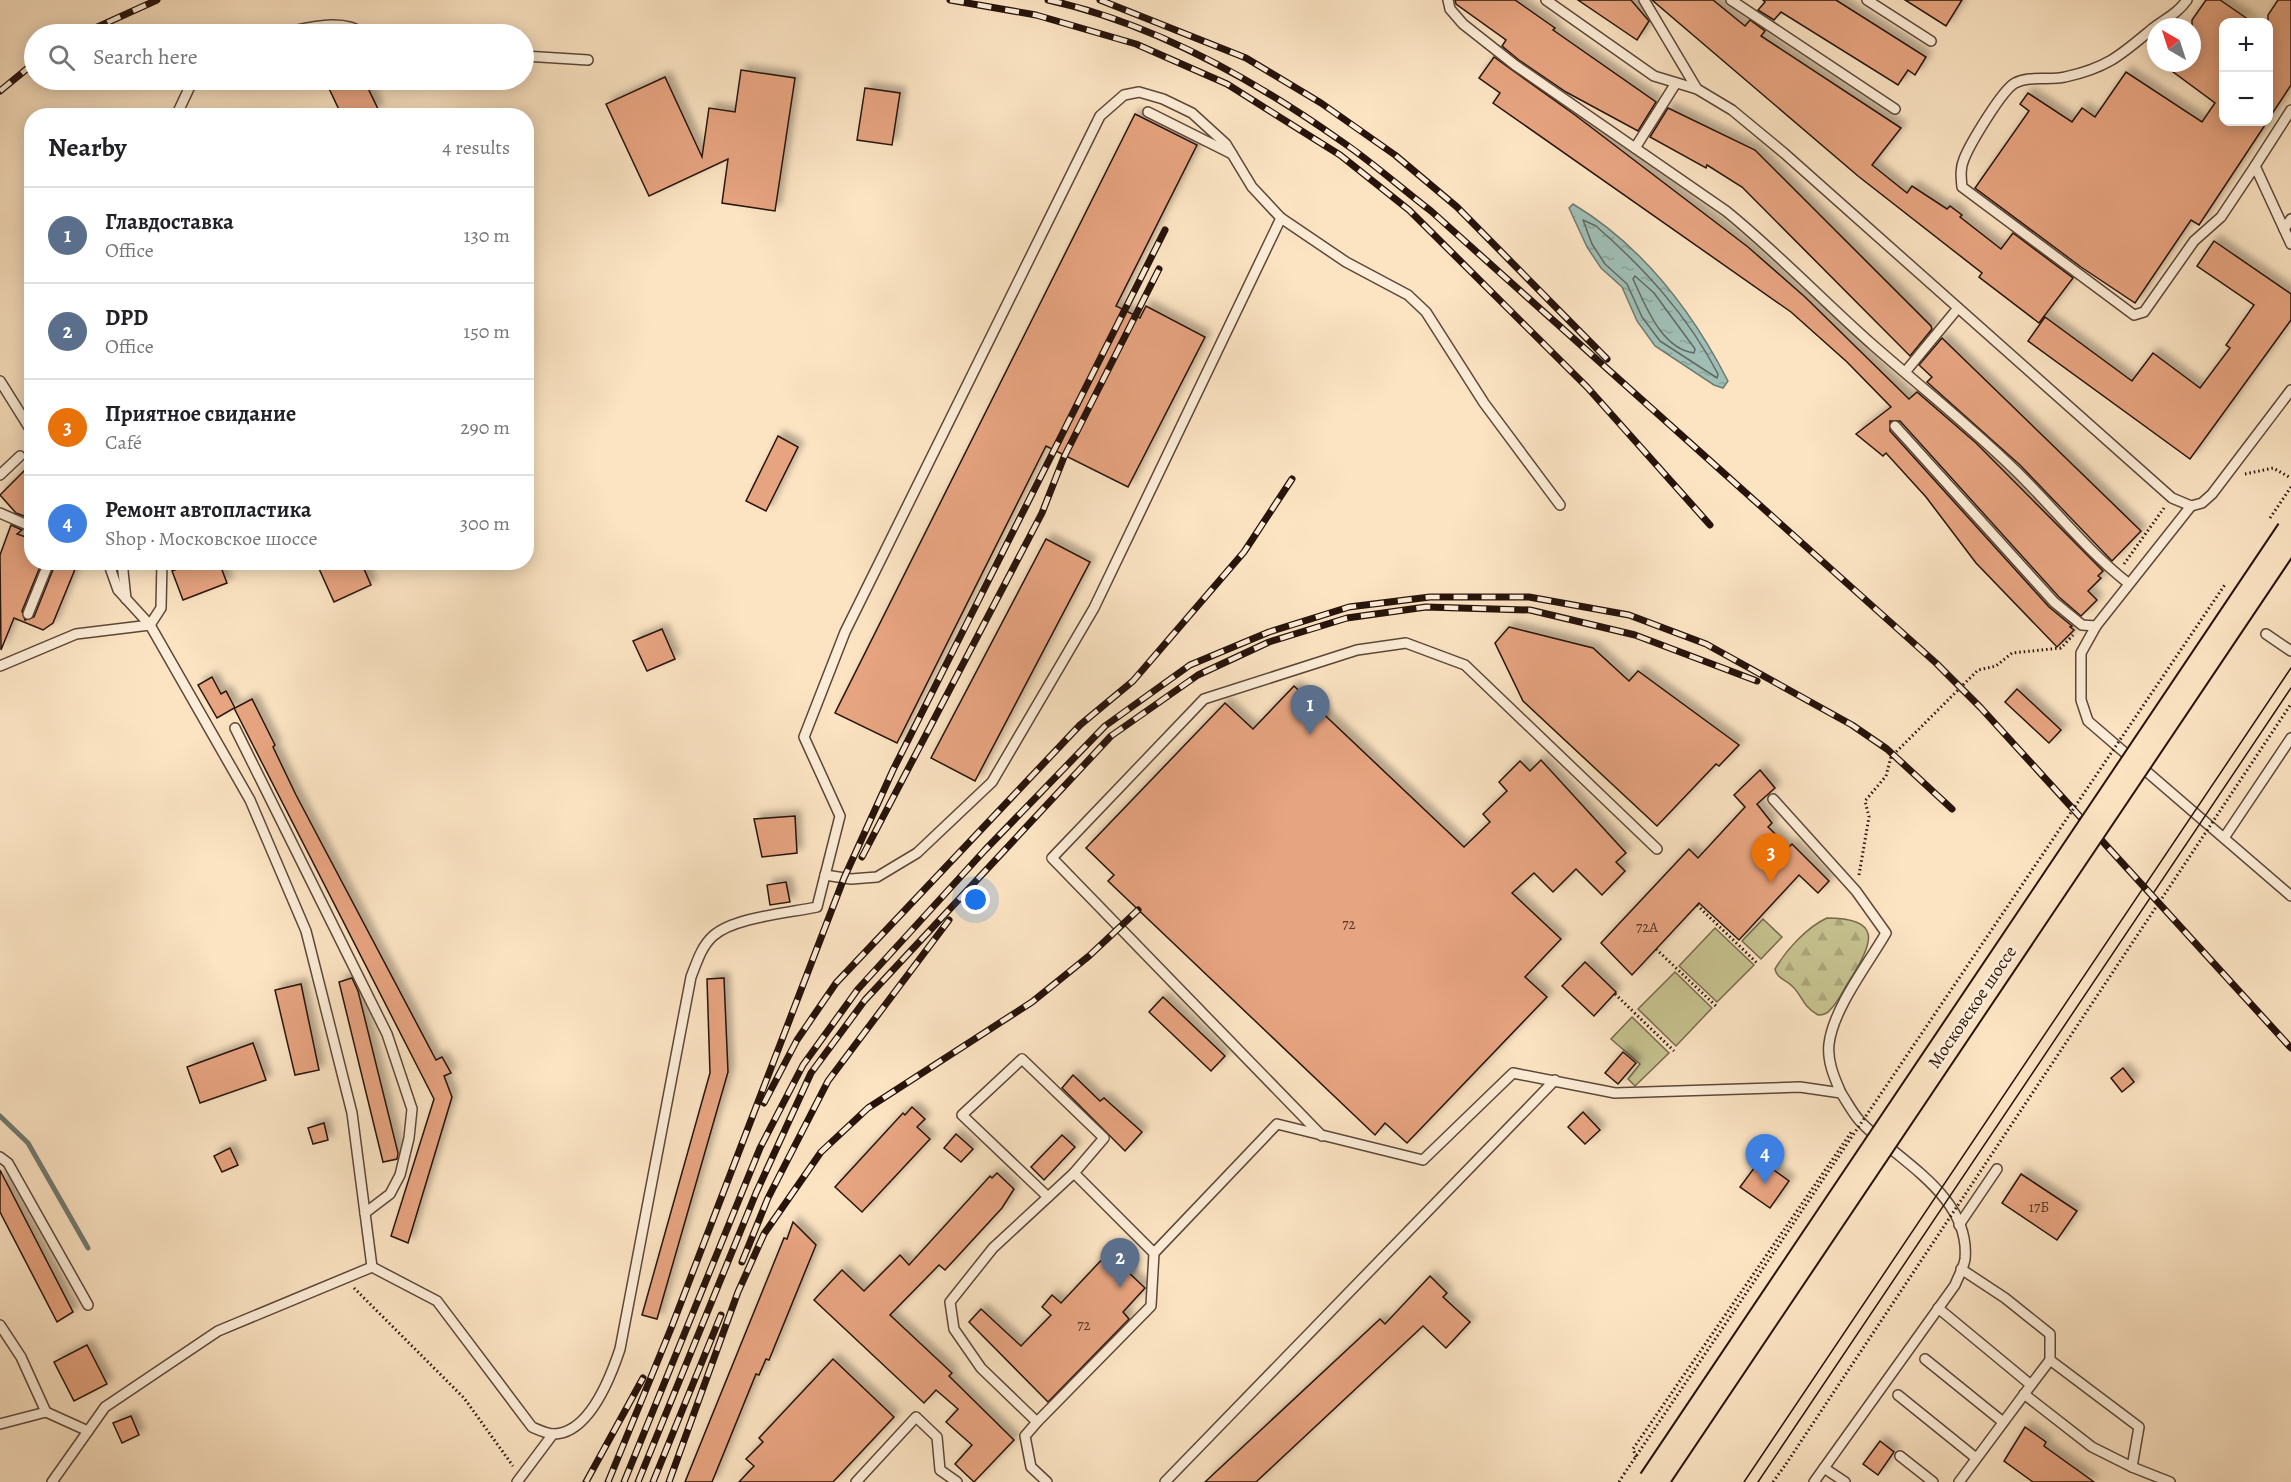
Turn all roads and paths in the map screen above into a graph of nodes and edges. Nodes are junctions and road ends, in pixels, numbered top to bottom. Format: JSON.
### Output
{"nodes":[{"id":1,"x":1448,"y":0,"type":"edge"},
{"id":2,"x":1546,"y":0,"type":"edge"},
{"id":3,"x":1644,"y":0,"type":"edge"},
{"id":4,"x":1731,"y":0,"type":"edge"},
{"id":5,"x":1867,"y":0,"type":"edge"},
{"id":6,"x":2187,"y":0,"type":"edge"},
{"id":7,"x":1931,"y":40,"type":"dead end"},
{"id":8,"x":534,"y":57,"type":"edge"},
{"id":9,"x":588,"y":60,"type":"dead end"},
{"id":10,"x":1676,"y":83,"type":"junction"},
{"id":11,"x":1697,"y":89,"type":"junction"},
{"id":12,"x":188,"y":90,"type":"edge"},
{"id":13,"x":180,"y":108,"type":"edge"},
{"id":14,"x":1895,"y":109,"type":"dead end"},
{"id":15,"x":2291,"y":110,"type":"edge"},
{"id":16,"x":1148,"y":112,"type":"dead end"},
{"id":17,"x":1635,"y":148,"type":"junction"},
{"id":18,"x":1232,"y":154,"type":"junction"},
{"id":19,"x":2255,"y":166,"type":"junction"},
{"id":20,"x":1281,"y":218,"type":"junction"},
{"id":21,"x":2291,"y":219,"type":"edge"},
{"id":22,"x":2284,"y":230,"type":"junction"},
{"id":23,"x":2291,"y":244,"type":"edge"},
{"id":24,"x":1958,"y":308,"type":"junction"},
{"id":25,"x":1906,"y":371,"type":"junction"},
{"id":26,"x":0,"y":381,"type":"edge"},
{"id":27,"x":2291,"y":390,"type":"edge"},
{"id":28,"x":24,"y":419,"type":"edge"},
{"id":29,"x":1895,"y":426,"type":"dead end"},
{"id":30,"x":21,"y":456,"type":"dead end"},
{"id":31,"x":0,"y":475,"type":"edge"},
{"id":32,"x":2227,"y":478,"type":"junction"},
{"id":33,"x":2291,"y":478,"type":"edge"},
{"id":34,"x":2291,"y":487,"type":"edge"},
{"id":35,"x":2172,"y":498,"type":"junction"},
{"id":36,"x":1560,"y":506,"type":"dead end"},
{"id":37,"x":2191,"y":506,"type":"junction"},
{"id":38,"x":0,"y":514,"type":"edge"},
{"id":39,"x":24,"y":524,"type":"edge"},
{"id":40,"x":2278,"y":529,"type":"edge"},
{"id":41,"x":46,"y":570,"type":"edge"},
{"id":42,"x":111,"y":570,"type":"edge"},
{"id":43,"x":123,"y":570,"type":"edge"},
{"id":44,"x":162,"y":570,"type":"edge"},
{"id":45,"x":2115,"y":573,"type":"junction"},
{"id":46,"x":2231,"y":576,"type":"dead end"},
{"id":47,"x":2128,"y":583,"type":"junction"},
{"id":48,"x":126,"y":599,"type":"junction"},
{"id":49,"x":28,"y":614,"type":"dead end"},
{"id":50,"x":150,"y":625,"type":"junction"},
{"id":51,"x":2082,"y":625,"type":"junction"},
{"id":52,"x":2096,"y":626,"type":"junction"},
{"id":53,"x":2266,"y":634,"type":"dead end"},
{"id":54,"x":2291,"y":651,"type":"edge"},
{"id":55,"x":0,"y":666,"type":"edge"},
{"id":56,"x":2291,"y":704,"type":"edge"},
{"id":57,"x":235,"y":728,"type":"dead end"},
{"id":58,"x":2291,"y":738,"type":"edge"},
{"id":59,"x":1773,"y":800,"type":"dead end"},
{"id":60,"x":2224,"y":838,"type":"junction"},
{"id":61,"x":1657,"y":849,"type":"dead end"},
{"id":62,"x":825,"y":875,"type":"junction"},
{"id":63,"x":1856,"y":891,"type":"junction"},
{"id":64,"x":2291,"y":896,"type":"edge"},
{"id":65,"x":1697,"y":905,"type":"dead end"},
{"id":66,"x":1656,"y":949,"type":"dead end"},
{"id":67,"x":1756,"y":963,"type":"dead end"},
{"id":68,"x":1615,"y":994,"type":"dead end"},
{"id":69,"x":1716,"y":1006,"type":"dead end"},
{"id":70,"x":1674,"y":1051,"type":"dead end"},
{"id":71,"x":1555,"y":1080,"type":"junction"},
{"id":72,"x":1841,"y":1093,"type":"junction"},
{"id":73,"x":1860,"y":1120,"type":"junction"},
{"id":74,"x":1322,"y":1136,"type":"junction"},
{"id":75,"x":0,"y":1157,"type":"edge"},
{"id":76,"x":1997,"y":1169,"type":"dead end"},
{"id":77,"x":1074,"y":1173,"type":"junction"},
{"id":78,"x":1048,"y":1197,"type":"junction"},
{"id":79,"x":365,"y":1213,"type":"junction"},
{"id":80,"x":1959,"y":1225,"type":"junction"},
{"id":81,"x":1154,"y":1252,"type":"junction"},
{"id":82,"x":372,"y":1267,"type":"junction"},
{"id":83,"x":1961,"y":1269,"type":"junction"},
{"id":84,"x":344,"y":1278,"type":"junction"},
{"id":85,"x":88,"y":1305,"type":"dead end"},
{"id":86,"x":1938,"y":1308,"type":"junction"},
{"id":87,"x":0,"y":1325,"type":"edge"},
{"id":88,"x":1925,"y":1359,"type":"dead end"},
{"id":89,"x":2050,"y":1360,"type":"junction"},
{"id":90,"x":2031,"y":1385,"type":"junction"},
{"id":91,"x":2024,"y":1394,"type":"junction"},
{"id":92,"x":1898,"y":1395,"type":"dead end"},
{"id":93,"x":46,"y":1412,"type":"junction"},
{"id":94,"x":1037,"y":1422,"type":"junction"},
{"id":95,"x":2003,"y":1422,"type":"junction"},
{"id":96,"x":0,"y":1424,"type":"edge"},
{"id":97,"x":88,"y":1431,"type":"junction"},
{"id":98,"x":553,"y":1434,"type":"junction"},
{"id":99,"x":1900,"y":1456,"type":"dead end"},
{"id":100,"x":1636,"y":1457,"type":"junction"},
{"id":101,"x":1976,"y":1458,"type":"junction"},
{"id":102,"x":2132,"y":1467,"type":"junction"},
{"id":103,"x":1824,"y":1468,"type":"junction"},
{"id":104,"x":517,"y":1477,"type":"edge"},
{"id":105,"x":52,"y":1482,"type":"edge"},
{"id":106,"x":855,"y":1482,"type":"edge"},
{"id":107,"x":957,"y":1482,"type":"edge"},
{"id":108,"x":1047,"y":1482,"type":"edge"},
{"id":109,"x":1165,"y":1482,"type":"edge"},
{"id":110,"x":1619,"y":1482,"type":"edge"},
{"id":111,"x":1653,"y":1482,"type":"edge"},
{"id":112,"x":1773,"y":1482,"type":"edge"},
{"id":113,"x":1814,"y":1482,"type":"edge"},
{"id":114,"x":1845,"y":1482,"type":"edge"},
{"id":115,"x":1933,"y":1482,"type":"edge"},
{"id":116,"x":1959,"y":1482,"type":"edge"},
{"id":117,"x":2170,"y":1482,"type":"edge"}],
"edges":[{"from":1,"to":17,"type":"lane"},
{"from":2,"to":10,"type":"lane"},
{"from":3,"to":11,"type":"lane"},
{"from":4,"to":14,"type":"lane"},
{"from":5,"to":7,"type":"lane"},
{"from":6,"to":19,"type":"lane"},
{"from":8,"to":9,"type":"lane"},
{"from":10,"to":11,"type":"lane"},
{"from":10,"to":17,"type":"lane"},
{"from":11,"to":24,"type":"lane"},
{"from":12,"to":13,"type":"lane"},
{"from":15,"to":19,"type":"lane"},
{"from":16,"to":18,"type":"lane"},
{"from":17,"to":25,"type":"lane"},
{"from":18,"to":20,"type":"lane"},
{"from":18,"to":62,"type":"lane"},
{"from":19,"to":22,"type":"lane"},
{"from":20,"to":36,"type":"lane"},
{"from":20,"to":62,"type":"lane"},
{"from":21,"to":22,"type":"lane"},
{"from":22,"to":23,"type":"lane"},
{"from":24,"to":25,"type":"lane"},
{"from":24,"to":35,"type":"lane"},
{"from":25,"to":45,"type":"lane"},
{"from":26,"to":28,"type":"lane"},
{"from":27,"to":32,"type":"lane"},
{"from":29,"to":51,"type":"lane"},
{"from":30,"to":31,"type":"lane"},
{"from":32,"to":33,"type":"path"},
{"from":32,"to":37,"type":"lane"},
{"from":34,"to":40,"type":"path","bridge":true},
{"from":35,"to":37,"type":"lane"},
{"from":35,"to":45,"type":"path"},
{"from":37,"to":47,"type":"lane"},
{"from":38,"to":39,"type":"lane"},
{"from":40,"to":111,"type":"main road","name":"Московское шоссе","bridge":true},
{"from":41,"to":49,"type":"lane"},
{"from":42,"to":48,"type":"lane"},
{"from":43,"to":48,"type":"lane"},
{"from":44,"to":50,"type":"lane"},
{"from":45,"to":47,"type":"lane"},
{"from":46,"to":100,"type":"path","bridge":true},
{"from":47,"to":52,"type":"lane"},
{"from":48,"to":50,"type":"lane"},
{"from":50,"to":55,"type":"lane"},
{"from":50,"to":79,"type":"lane"},
{"from":51,"to":52,"type":"lane"},
{"from":51,"to":63,"type":"path"},
{"from":52,"to":60,"type":"lane"},
{"from":53,"to":54,"type":"lane"},
{"from":56,"to":112,"type":"path","bridge":true},
{"from":57,"to":79,"type":"lane"},
{"from":58,"to":60,"type":"lane"},
{"from":59,"to":63,"type":"lane"},
{"from":60,"to":64,"type":"lane"},
{"from":61,"to":74,"type":"lane"},
{"from":62,"to":98,"type":"lane"},
{"from":63,"to":72,"type":"lane"},
{"from":65,"to":67,"type":"path"},
{"from":66,"to":69,"type":"path"},
{"from":68,"to":70,"type":"path"},
{"from":71,"to":72,"type":"lane"},
{"from":71,"to":74,"type":"lane"},
{"from":71,"to":109,"type":"lane"},
{"from":72,"to":73,"type":"lane"},
{"from":73,"to":80,"type":"lane"},
{"from":73,"to":100,"type":"path"},
{"from":74,"to":81,"type":"lane"},
{"from":75,"to":85,"type":"lane"},
{"from":76,"to":80,"type":"lane"},
{"from":77,"to":78,"type":"lane"},
{"from":77,"to":78,"type":"lane"},
{"from":77,"to":81,"type":"lane"},
{"from":78,"to":94,"type":"lane"},
{"from":79,"to":82,"type":"lane"},
{"from":80,"to":83,"type":"lane"},
{"from":81,"to":94,"type":"lane"},
{"from":82,"to":84,"type":"lane"},
{"from":82,"to":98,"type":"lane"},
{"from":83,"to":86,"type":"lane"},
{"from":83,"to":89,"type":"lane"},
{"from":84,"to":97,"type":"lane"},
{"from":84,"to":104,"type":"path"},
{"from":86,"to":90,"type":"lane"},
{"from":86,"to":103,"type":"lane"},
{"from":87,"to":93,"type":"lane"},
{"from":88,"to":95,"type":"lane"},
{"from":89,"to":90,"type":"lane"},
{"from":89,"to":102,"type":"lane"},
{"from":90,"to":91,"type":"lane"},
{"from":91,"to":95,"type":"lane"},
{"from":91,"to":102,"type":"lane"},
{"from":92,"to":101,"type":"lane"},
{"from":93,"to":96,"type":"lane"},
{"from":93,"to":97,"type":"lane"},
{"from":94,"to":108,"type":"lane"},
{"from":95,"to":101,"type":"lane"},
{"from":97,"to":105,"type":"lane"},
{"from":98,"to":104,"type":"lane"},
{"from":99,"to":115,"type":"lane"},
{"from":100,"to":110,"type":"path","bridge":true},
{"from":101,"to":116,"type":"lane"},
{"from":102,"to":117,"type":"lane"},
{"from":103,"to":113,"type":"lane"},
{"from":103,"to":114,"type":"lane"},
{"from":106,"to":107,"type":"lane"}]}
